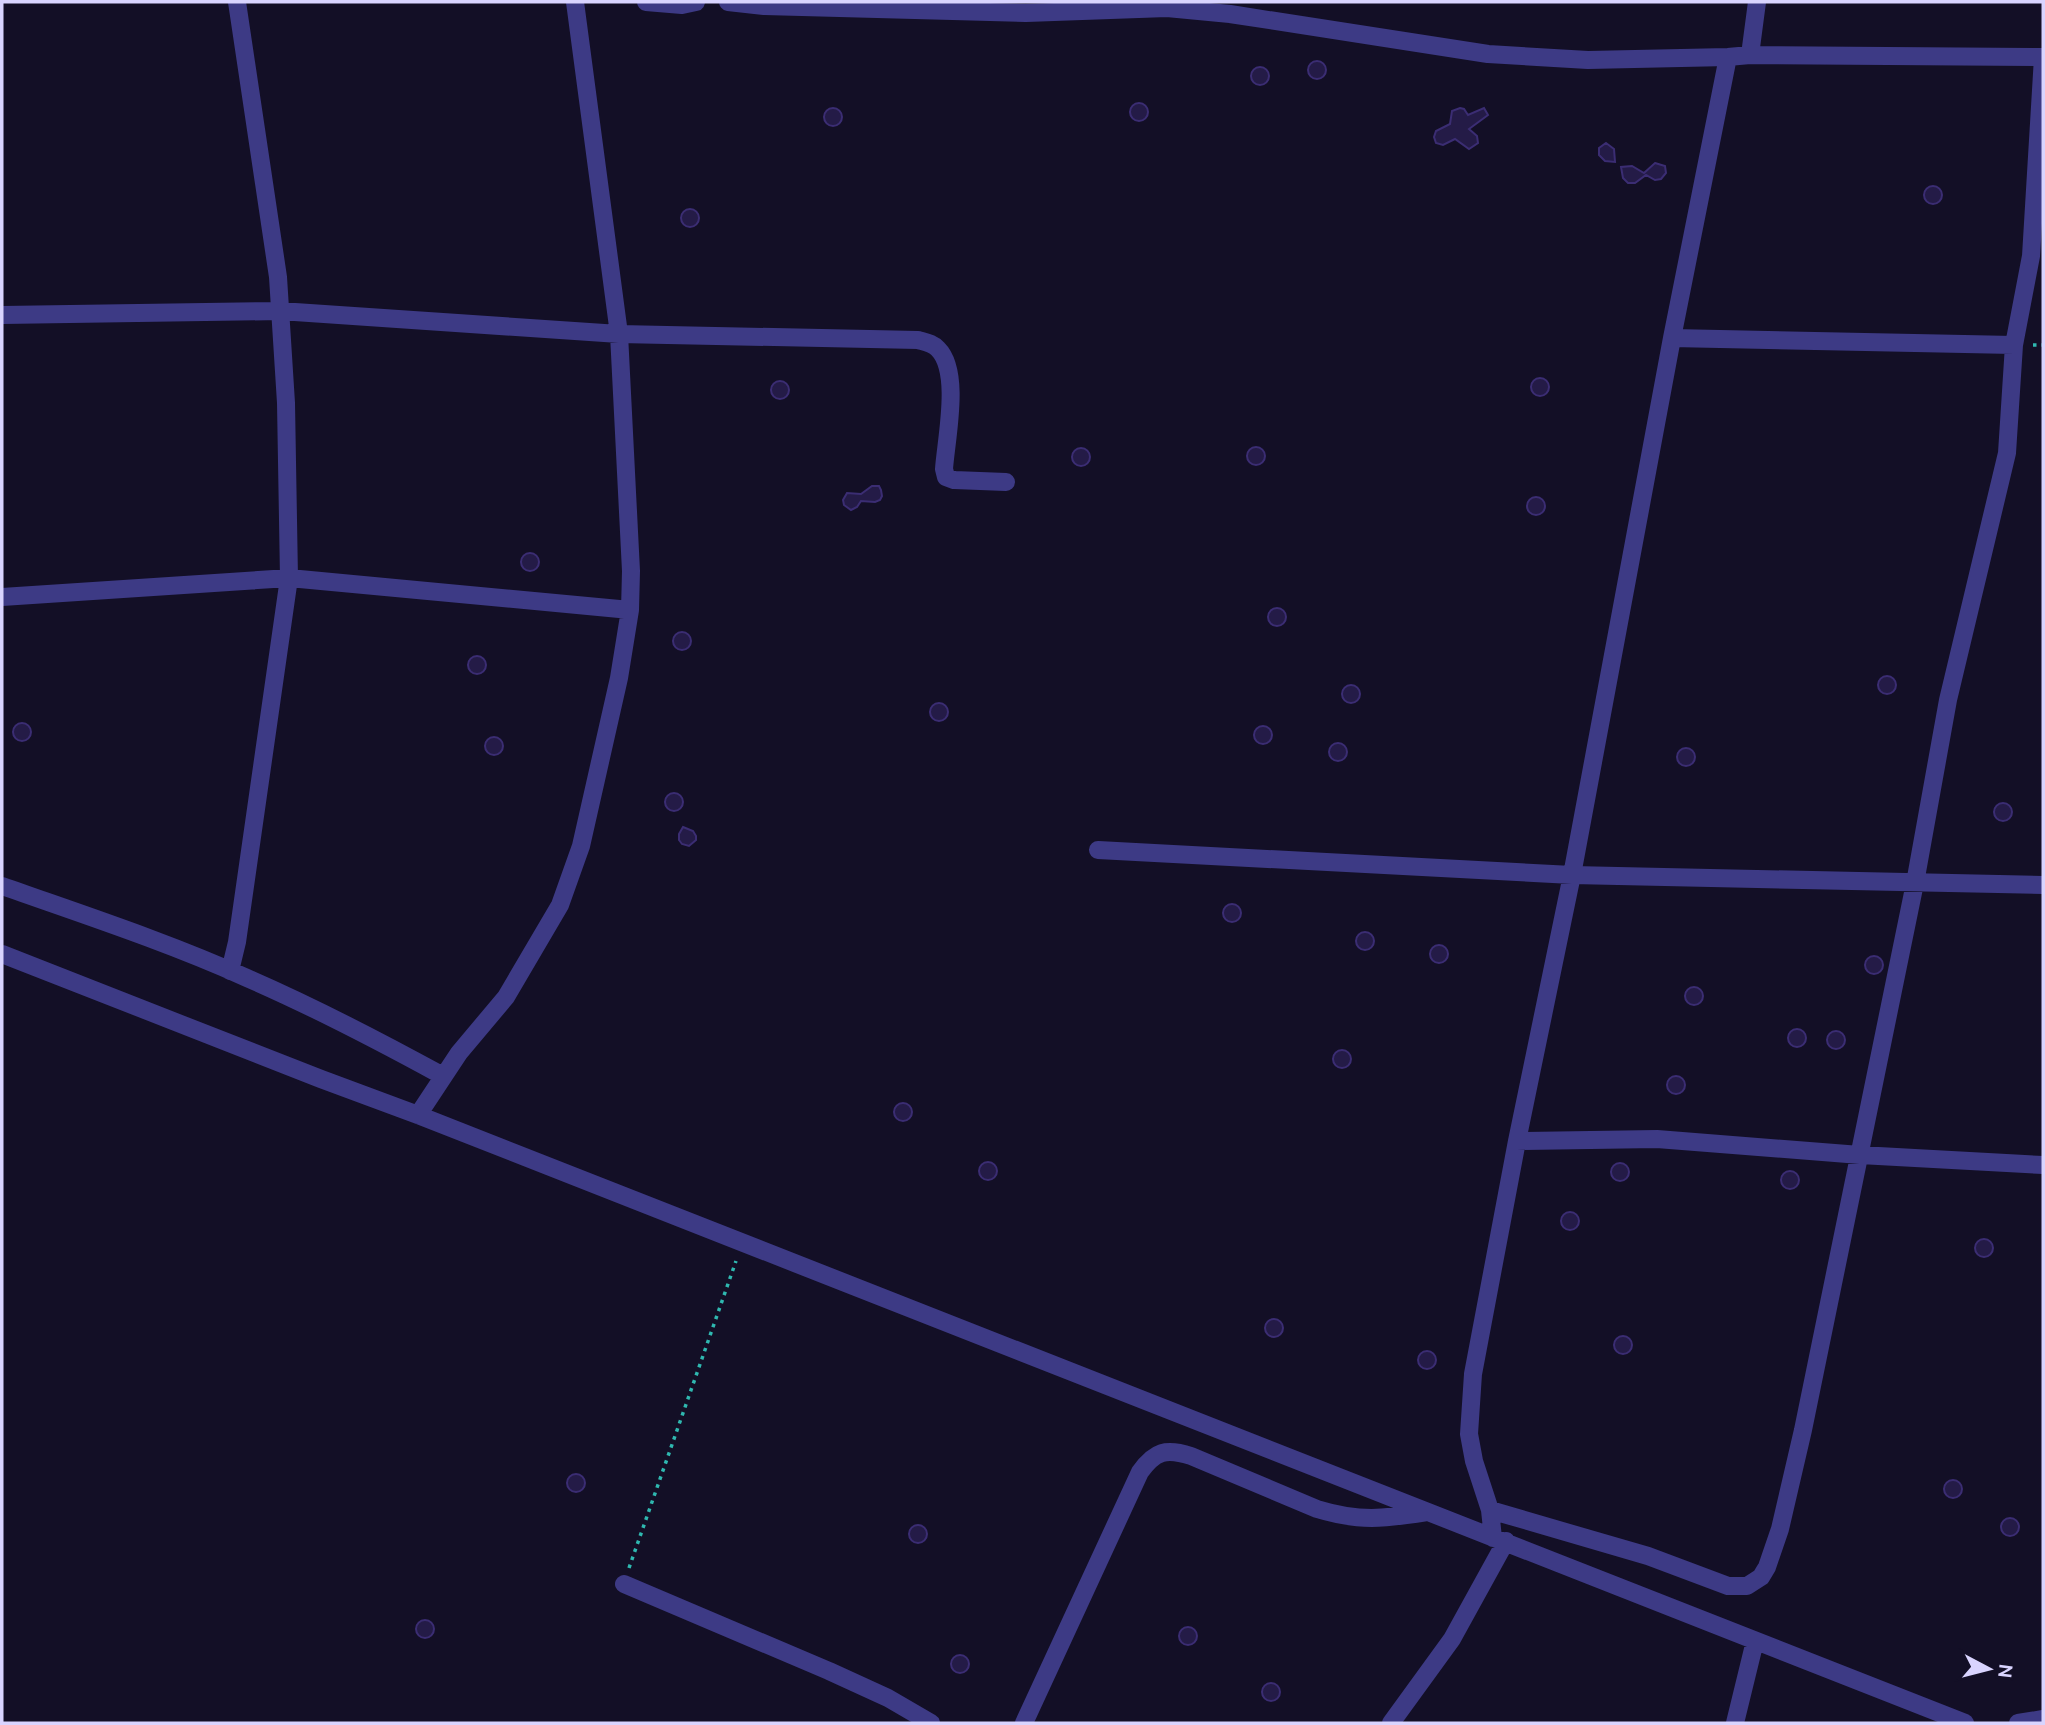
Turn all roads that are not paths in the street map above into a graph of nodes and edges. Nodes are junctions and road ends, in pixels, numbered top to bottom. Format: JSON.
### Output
{"nodes":[{"id":1,"x":237,"y":2,"type":"edge"},
{"id":2,"x":575,"y":2,"type":"edge"},
{"id":3,"x":646,"y":2,"type":"edge"},
{"id":4,"x":696,"y":2,"type":"edge"},
{"id":5,"x":728,"y":2,"type":"edge"},
{"id":6,"x":1757,"y":2,"type":"edge"},
{"id":7,"x":1750,"y":55,"type":"junction"},
{"id":8,"x":1728,"y":57,"type":"junction"},
{"id":9,"x":2043,"y":57,"type":"edge"},
{"id":10,"x":280,"y":311,"type":"junction"},
{"id":11,"x":2,"y":315,"type":"edge"},
{"id":12,"x":619,"y":334,"type":"junction"},
{"id":13,"x":1672,"y":338,"type":"junction"},
{"id":14,"x":2014,"y":345,"type":"junction"},
{"id":15,"x":1006,"y":482,"type":"dead end"},
{"id":16,"x":289,"y":578,"type":"junction"},
{"id":17,"x":2,"y":597,"type":"edge"},
{"id":18,"x":630,"y":610,"type":"junction"},
{"id":19,"x":1098,"y":850,"type":"dead end"},
{"id":20,"x":1572,"y":875,"type":"junction"},
{"id":21,"x":1915,"y":883,"type":"junction"},
{"id":22,"x":2043,"y":885,"type":"edge"},
{"id":23,"x":2,"y":886,"type":"edge"},
{"id":24,"x":2,"y":954,"type":"edge"},
{"id":25,"x":230,"y":971,"type":"junction"},
{"id":26,"x":443,"y":1076,"type":"junction"},
{"id":27,"x":418,"y":1115,"type":"junction"},
{"id":28,"x":1517,"y":1141,"type":"junction"},
{"id":29,"x":1860,"y":1155,"type":"junction"},
{"id":30,"x":2043,"y":1165,"type":"edge"},
{"id":31,"x":1490,"y":1510,"type":"junction"},
{"id":32,"x":1427,"y":1512,"type":"junction"},
{"id":33,"x":1500,"y":1540,"type":"junction"},
{"id":34,"x":624,"y":1584,"type":"road end"},
{"id":35,"x":1755,"y":1641,"type":"junction"},
{"id":36,"x":2043,"y":1719,"type":"edge"},
{"id":37,"x":931,"y":1723,"type":"edge"},
{"id":38,"x":1024,"y":1723,"type":"edge"},
{"id":39,"x":1391,"y":1723,"type":"edge"},
{"id":40,"x":1735,"y":1723,"type":"edge"},
{"id":41,"x":1965,"y":1723,"type":"edge"},
{"id":42,"x":2018,"y":1723,"type":"edge"}],
"edges":[{"from":1,"to":10,"type":"street"},
{"from":2,"to":12,"type":"street"},
{"from":3,"to":4,"type":"street"},
{"from":5,"to":8,"type":"street"},
{"from":6,"to":7,"type":"street"},
{"from":7,"to":8,"type":"street"},
{"from":7,"to":9,"type":"street"},
{"from":8,"to":13,"type":"street"},
{"from":9,"to":14,"type":"street"},
{"from":10,"to":11,"type":"street"},
{"from":10,"to":12,"type":"street"},
{"from":10,"to":16,"type":"street"},
{"from":12,"to":15,"type":"street"},
{"from":12,"to":18,"type":"street"},
{"from":13,"to":14,"type":"street"},
{"from":13,"to":20,"type":"street"},
{"from":14,"to":21,"type":"street"},
{"from":16,"to":17,"type":"street"},
{"from":16,"to":18,"type":"street"},
{"from":16,"to":25,"type":"street"},
{"from":18,"to":26,"type":"street"},
{"from":19,"to":20,"type":"street"},
{"from":20,"to":21,"type":"street"},
{"from":20,"to":28,"type":"street"},
{"from":21,"to":22,"type":"street"},
{"from":21,"to":29,"type":"street"},
{"from":23,"to":25,"type":"street"},
{"from":24,"to":27,"type":"street"},
{"from":25,"to":26,"type":"street"},
{"from":26,"to":27,"type":"street"},
{"from":27,"to":32,"type":"street"},
{"from":28,"to":29,"type":"street"},
{"from":28,"to":31,"type":"street"},
{"from":29,"to":30,"type":"street"},
{"from":29,"to":31,"type":"street"},
{"from":31,"to":33,"type":"street"},
{"from":32,"to":33,"type":"street"},
{"from":32,"to":38,"type":"street"},
{"from":33,"to":35,"type":"street"},
{"from":33,"to":39,"type":"street"},
{"from":34,"to":37,"type":"street"},
{"from":35,"to":40,"type":"street"},
{"from":35,"to":41,"type":"street"},
{"from":36,"to":42,"type":"street"}]}
